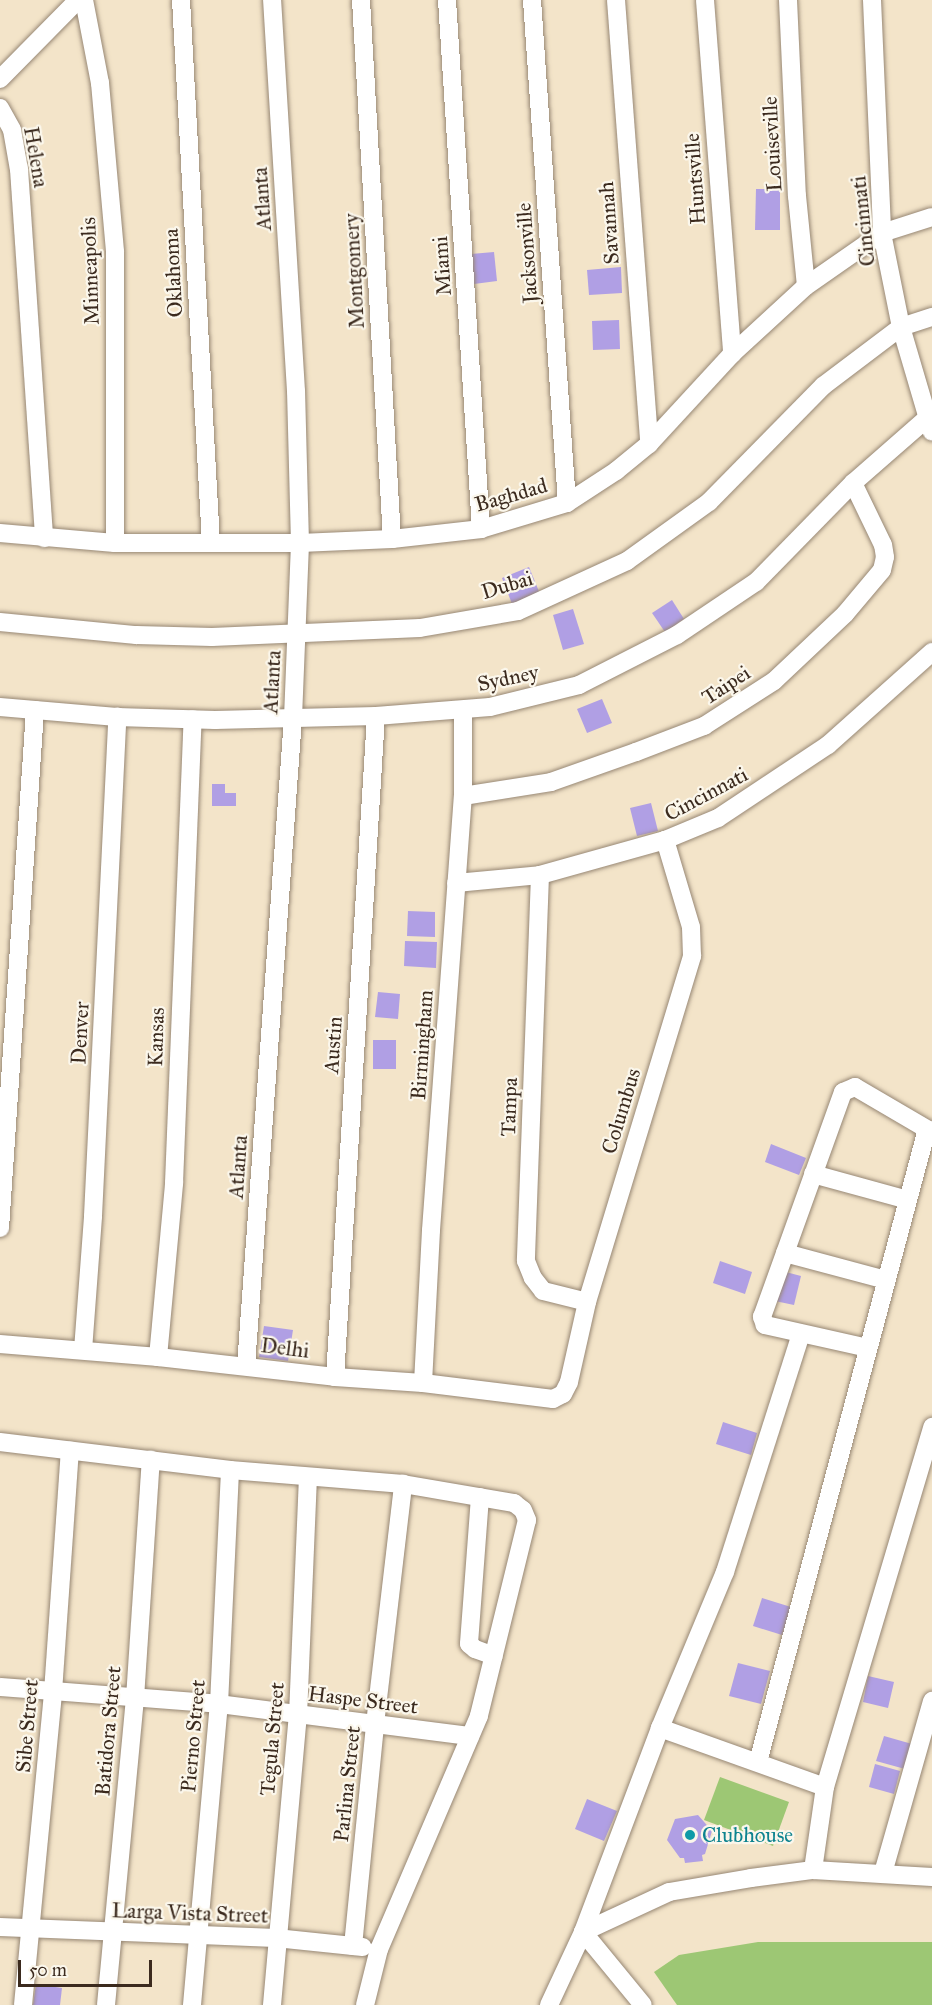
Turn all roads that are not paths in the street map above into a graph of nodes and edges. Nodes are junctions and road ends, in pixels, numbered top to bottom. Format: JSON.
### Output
{"nodes":[{"id":1,"x":78,"y":0,"type":"edge"},
{"id":2,"x":84,"y":0,"type":"edge"},
{"id":3,"x":181,"y":0,"type":"edge"},
{"id":4,"x":273,"y":0,"type":"edge"},
{"id":5,"x":361,"y":0,"type":"edge"},
{"id":6,"x":447,"y":0,"type":"edge"},
{"id":7,"x":532,"y":0,"type":"edge"},
{"id":8,"x":616,"y":0,"type":"edge"},
{"id":9,"x":705,"y":0,"type":"edge"},
{"id":10,"x":788,"y":0,"type":"edge"},
{"id":11,"x":872,"y":0,"type":"edge"},
{"id":12,"x":0,"y":79,"type":"edge"},
{"id":13,"x":0,"y":108,"type":"edge"},
{"id":14,"x":932,"y":217,"type":"edge"},
{"id":15,"x":882,"y":233,"type":"junction"},
{"id":16,"x":806,"y":286,"type":"junction"},
{"id":17,"x":932,"y":317,"type":"edge"},
{"id":18,"x":901,"y":327,"type":"junction"},
{"id":19,"x":732,"y":354,"type":"junction"},
{"id":20,"x":930,"y":423,"type":"edge"},
{"id":21,"x":649,"y":444,"type":"junction"},
{"id":22,"x":853,"y":483,"type":"junction"},
{"id":23,"x":567,"y":503,"type":"junction"},
{"id":24,"x":481,"y":529,"type":"junction"},
{"id":25,"x":0,"y":533,"type":"edge"},
{"id":26,"x":44,"y":538,"type":"junction"},
{"id":27,"x":392,"y":539,"type":"junction"},
{"id":28,"x":115,"y":543,"type":"junction"},
{"id":29,"x":211,"y":543,"type":"junction"},
{"id":30,"x":300,"y":543,"type":"junction"},
{"id":31,"x":0,"y":622,"type":"edge"},
{"id":32,"x":297,"y":634,"type":"junction"},
{"id":33,"x":932,"y":652,"type":"edge"},
{"id":34,"x":0,"y":707,"type":"edge"},
{"id":35,"x":35,"y":710,"type":"junction"},
{"id":36,"x":463,"y":710,"type":"junction"},
{"id":37,"x":117,"y":717,"type":"junction"},
{"id":38,"x":376,"y":717,"type":"junction"},
{"id":39,"x":293,"y":718,"type":"junction"},
{"id":40,"x":193,"y":719,"type":"junction"},
{"id":41,"x":463,"y":796,"type":"junction"},
{"id":42,"x":665,"y":840,"type":"junction"},
{"id":43,"x":540,"y":875,"type":"junction"},
{"id":44,"x":456,"y":883,"type":"junction"},
{"id":45,"x":929,"y":1131,"type":"edge"},
{"id":46,"x":813,"y":1174,"type":"junction"},
{"id":47,"x":2,"y":1184,"type":"edge"},
{"id":48,"x":908,"y":1200,"type":"junction"},
{"id":49,"x":0,"y":1228,"type":"edge"},
{"id":50,"x":785,"y":1253,"type":"junction"},
{"id":51,"x":886,"y":1280,"type":"junction"},
{"id":52,"x":587,"y":1302,"type":"junction"},
{"id":53,"x":801,"y":1334,"type":"junction"},
{"id":54,"x":0,"y":1344,"type":"edge"},
{"id":55,"x":868,"y":1348,"type":"junction"},
{"id":56,"x":83,"y":1350,"type":"junction"},
{"id":57,"x":158,"y":1356,"type":"junction"},
{"id":58,"x":246,"y":1366,"type":"junction"},
{"id":59,"x":335,"y":1377,"type":"junction"},
{"id":60,"x":423,"y":1383,"type":"junction"},
{"id":61,"x":563,"y":1394,"type":"joint"},
{"id":62,"x":932,"y":1427,"type":"edge"},
{"id":63,"x":0,"y":1442,"type":"edge"},
{"id":64,"x":70,"y":1451,"type":"junction"},
{"id":65,"x":151,"y":1460,"type":"junction"},
{"id":66,"x":230,"y":1470,"type":"junction"},
{"id":67,"x":308,"y":1477,"type":"junction"},
{"id":68,"x":403,"y":1484,"type":"junction"},
{"id":69,"x":480,"y":1497,"type":"junction"},
{"id":70,"x":495,"y":1656,"type":"junction"},
{"id":71,"x":0,"y":1687,"type":"edge"},
{"id":72,"x":53,"y":1692,"type":"junction"},
{"id":73,"x":135,"y":1698,"type":"junction"},
{"id":74,"x":932,"y":1701,"type":"edge"},
{"id":75,"x":219,"y":1704,"type":"junction"},
{"id":76,"x":298,"y":1715,"type":"junction"},
{"id":77,"x":375,"y":1724,"type":"junction"},
{"id":78,"x":660,"y":1728,"type":"junction"},
{"id":79,"x":470,"y":1736,"type":"junction"},
{"id":80,"x":758,"y":1762,"type":"junction"},
{"id":81,"x":825,"y":1787,"type":"junction"},
{"id":82,"x":813,"y":1870,"type":"junction"},
{"id":83,"x":883,"y":1873,"type":"junction"},
{"id":84,"x":932,"y":1878,"type":"edge"},
{"id":85,"x":0,"y":1927,"type":"edge"},
{"id":86,"x":29,"y":1928,"type":"junction"},
{"id":87,"x":583,"y":1932,"type":"junction"},
{"id":88,"x":111,"y":1933,"type":"junction"},
{"id":89,"x":198,"y":1935,"type":"junction"},
{"id":90,"x":276,"y":1938,"type":"junction"},
{"id":91,"x":353,"y":1946,"type":"junction"},
{"id":92,"x":379,"y":1949,"type":"junction"},
{"id":93,"x":23,"y":2005,"type":"edge"},
{"id":94,"x":106,"y":2005,"type":"edge"},
{"id":95,"x":192,"y":2005,"type":"edge"},
{"id":96,"x":272,"y":2005,"type":"edge"},
{"id":97,"x":365,"y":2005,"type":"edge"},
{"id":98,"x":549,"y":2005,"type":"edge"},
{"id":99,"x":642,"y":2005,"type":"edge"}],
"edges":[{"from":1,"to":12,"type":"street"},
{"from":2,"to":28,"type":"street","name":"Minneapolis"},
{"from":3,"to":29,"type":"street","name":"Oklahoma"},
{"from":4,"to":30,"type":"street","name":"Atlanta"},
{"from":5,"to":27,"type":"street","name":"Montgomery"},
{"from":6,"to":24,"type":"street","name":"Miami"},
{"from":7,"to":23,"type":"street","name":"Jacksonville"},
{"from":8,"to":21,"type":"street","name":"Savannah"},
{"from":9,"to":19,"type":"street","name":"Huntsville"},
{"from":10,"to":16,"type":"street","name":"Louiseville"},
{"from":11,"to":15,"type":"street","name":"Cincinnati"},
{"from":13,"to":26,"type":"street","name":"Helena"},
{"from":14,"to":15,"type":"street","name":"Baghdad"},
{"from":15,"to":16,"type":"street","name":"Baghdad"},
{"from":15,"to":18,"type":"street","name":"Cincinnati"},
{"from":16,"to":19,"type":"street","name":"Baghdad"},
{"from":17,"to":18,"type":"street","name":"Dubai"},
{"from":18,"to":20,"type":"street","name":"Cincinnati"},
{"from":18,"to":32,"type":"street","name":"Dubai"},
{"from":19,"to":21,"type":"street","name":"Baghdad"},
{"from":20,"to":22,"type":"street","name":"Sydney"},
{"from":21,"to":23,"type":"street","name":"Baghdad"},
{"from":22,"to":36,"type":"street","name":"Sydney"},
{"from":22,"to":41,"type":"street","name":"Taipei"},
{"from":23,"to":24,"type":"street","name":"Baghdad"},
{"from":24,"to":27,"type":"street","name":"Baghdad"},
{"from":25,"to":26,"type":"street","name":"Baghdad"},
{"from":26,"to":28,"type":"street","name":"Baghdad"},
{"from":27,"to":30,"type":"street","name":"Baghdad"},
{"from":28,"to":29,"type":"street","name":"Baghdad"},
{"from":29,"to":30,"type":"street","name":"Baghdad"},
{"from":30,"to":32,"type":"street","name":"Atlanta"},
{"from":31,"to":32,"type":"street","name":"Dubai"},
{"from":32,"to":39,"type":"street","name":"Atlanta"},
{"from":33,"to":42,"type":"street","name":"Cincinnati"},
{"from":34,"to":35,"type":"street","name":"Sydney"},
{"from":35,"to":37,"type":"street","name":"Sydney"},
{"from":35,"to":47,"type":"street"},
{"from":36,"to":38,"type":"street","name":"Sydney"},
{"from":36,"to":41,"type":"street","name":"Birmingham"},
{"from":37,"to":40,"type":"street","name":"Sydney"},
{"from":37,"to":56,"type":"street","name":"Denver"},
{"from":38,"to":39,"type":"street","name":"Sydney"},
{"from":38,"to":59,"type":"street","name":"Austin"},
{"from":39,"to":40,"type":"street","name":"Sydney"},
{"from":39,"to":58,"type":"street","name":"Atlanta"},
{"from":40,"to":57,"type":"street","name":"Kansas"},
{"from":41,"to":44,"type":"street","name":"Birmingham"},
{"from":42,"to":43,"type":"street","name":"Cincinnati"},
{"from":42,"to":52,"type":"street","name":"Columbus"},
{"from":43,"to":44,"type":"street","name":"Cincinnati"},
{"from":43,"to":52,"type":"street","name":"Tampa"},
{"from":44,"to":60,"type":"street","name":"Birmingham"},
{"from":45,"to":46,"type":"street"},
{"from":45,"to":48,"type":"street"},
{"from":46,"to":48,"type":"street"},
{"from":46,"to":50,"type":"street"},
{"from":47,"to":49,"type":"street"},
{"from":48,"to":51,"type":"street"},
{"from":50,"to":51,"type":"street"},
{"from":50,"to":53,"type":"street"},
{"from":51,"to":55,"type":"street"},
{"from":52,"to":61,"type":"street","name":"Columbus"},
{"from":53,"to":55,"type":"street"},
{"from":53,"to":78,"type":"street"},
{"from":54,"to":56,"type":"street","name":"Delhi"},
{"from":55,"to":80,"type":"street"},
{"from":56,"to":57,"type":"street","name":"Delhi"},
{"from":57,"to":58,"type":"street","name":"Delhi"},
{"from":58,"to":59,"type":"street","name":"Delhi"},
{"from":59,"to":60,"type":"street","name":"Delhi"},
{"from":60,"to":61,"type":"street","name":"Delhi"},
{"from":62,"to":81,"type":"street"},
{"from":63,"to":64,"type":"street"},
{"from":64,"to":65,"type":"street"},
{"from":64,"to":72,"type":"street","name":"Sibe Street"},
{"from":65,"to":66,"type":"street"},
{"from":65,"to":73,"type":"street","name":"Batidora Street"},
{"from":66,"to":67,"type":"street"},
{"from":66,"to":75,"type":"street","name":"Pierno Street"},
{"from":67,"to":68,"type":"street"},
{"from":67,"to":76,"type":"street","name":"Tegula Street"},
{"from":68,"to":69,"type":"street"},
{"from":68,"to":77,"type":"street","name":"Parlina Street"},
{"from":69,"to":70,"type":"street"},
{"from":69,"to":70,"type":"street"},
{"from":70,"to":79,"type":"street"},
{"from":71,"to":72,"type":"street","name":"Haspe Street"},
{"from":72,"to":73,"type":"street","name":"Haspe Street"},
{"from":72,"to":86,"type":"street","name":"Sibe Street"},
{"from":73,"to":75,"type":"street","name":"Haspe Street"},
{"from":73,"to":88,"type":"street","name":"Batidora Street"},
{"from":74,"to":83,"type":"street"},
{"from":75,"to":76,"type":"street","name":"Haspe Street"},
{"from":75,"to":89,"type":"street","name":"Pierno Street"},
{"from":76,"to":77,"type":"street","name":"Haspe Street"},
{"from":76,"to":90,"type":"street","name":"Tegula Street"},
{"from":77,"to":79,"type":"street","name":"Haspe Street"},
{"from":77,"to":91,"type":"street","name":"Parlina Street"},
{"from":78,"to":80,"type":"street"},
{"from":78,"to":87,"type":"street"},
{"from":79,"to":92,"type":"street"},
{"from":80,"to":81,"type":"street"},
{"from":81,"to":82,"type":"street"},
{"from":82,"to":83,"type":"street"},
{"from":82,"to":87,"type":"street"},
{"from":83,"to":84,"type":"street"},
{"from":85,"to":86,"type":"street","name":"Larga Vista Street"},
{"from":86,"to":88,"type":"street","name":"Larga Vista Street"},
{"from":86,"to":93,"type":"street","name":"Sibe Street"},
{"from":87,"to":98,"type":"street"},
{"from":87,"to":99,"type":"street"},
{"from":88,"to":89,"type":"street","name":"Larga Vista Street"},
{"from":88,"to":94,"type":"street","name":"Batidora Street"},
{"from":89,"to":90,"type":"street","name":"Larga Vista Street"},
{"from":89,"to":95,"type":"street","name":"Pierno Street"},
{"from":90,"to":91,"type":"street","name":"Larga Vista Street"},
{"from":90,"to":96,"type":"street","name":"Tegula Street"},
{"from":91,"to":92,"type":"street","name":"Larga Vista Street"},
{"from":92,"to":97,"type":"street"}]}
